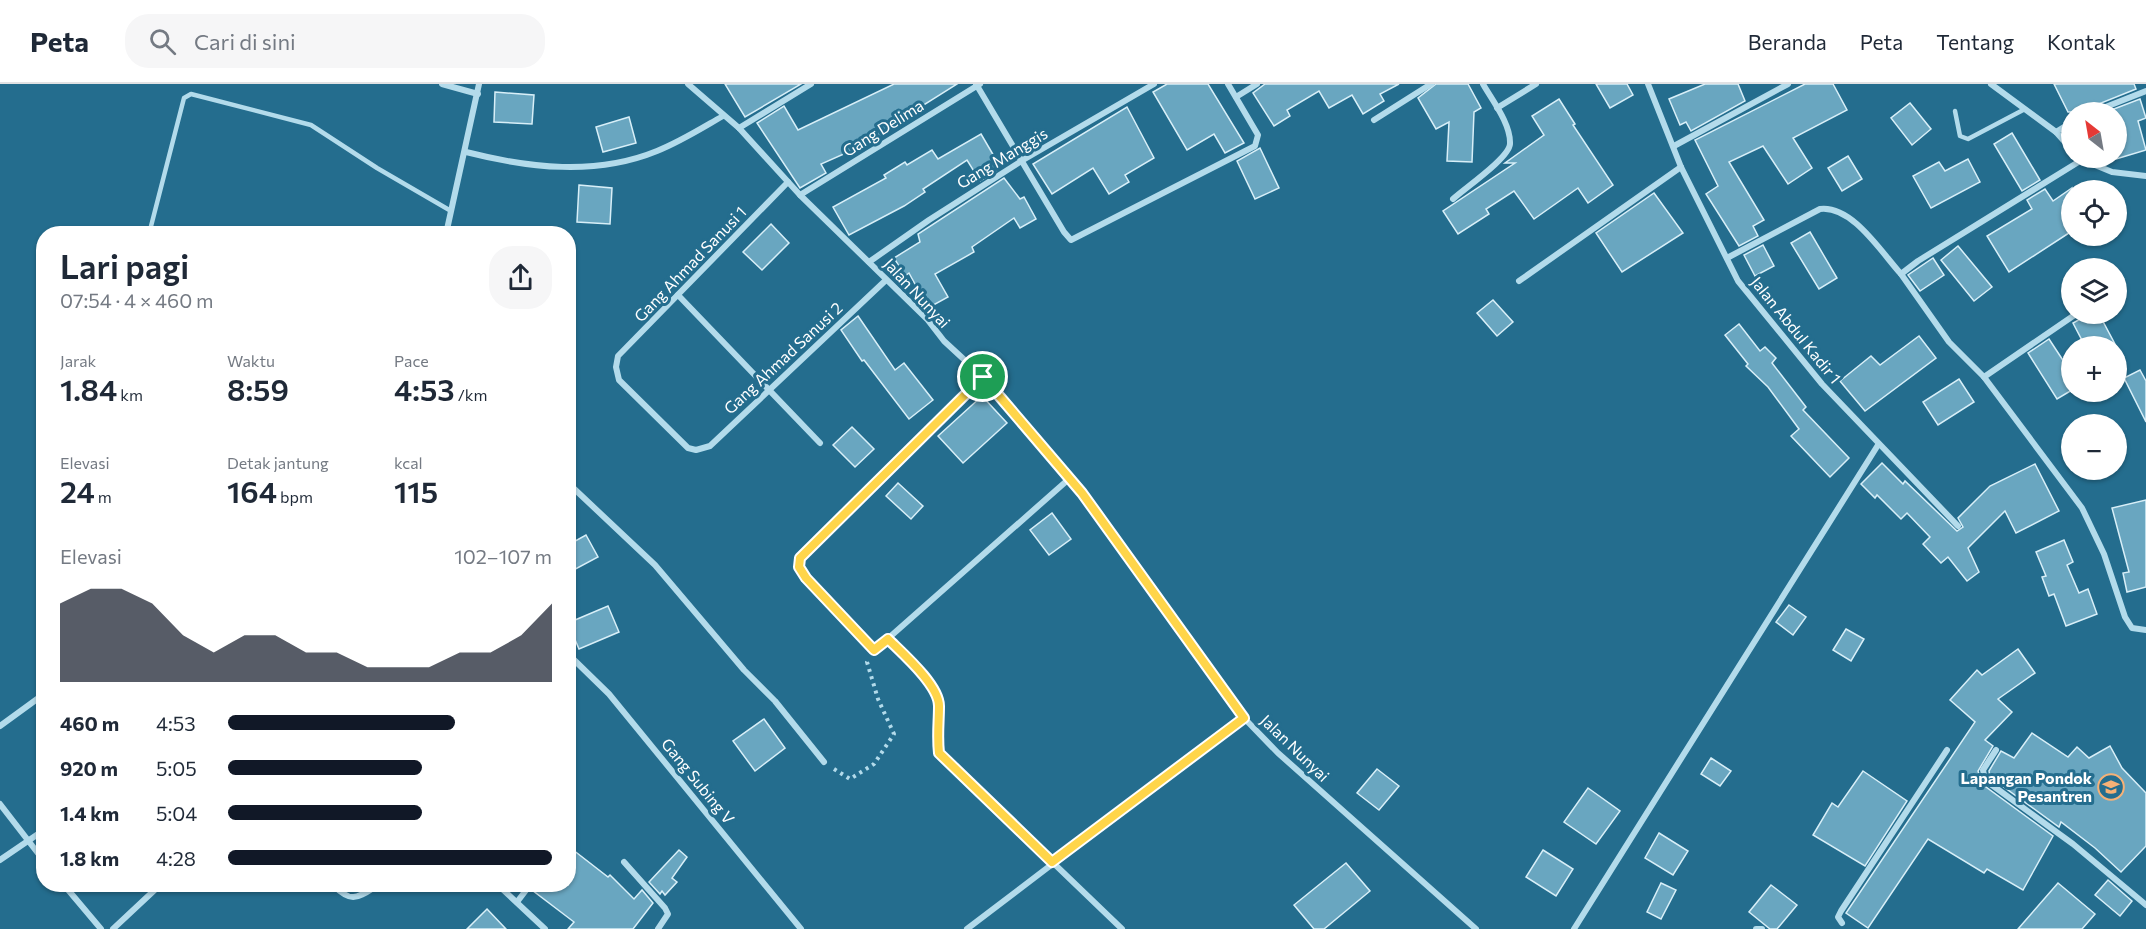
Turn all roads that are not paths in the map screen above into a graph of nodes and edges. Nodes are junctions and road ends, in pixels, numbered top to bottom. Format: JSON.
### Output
{"nodes":[{"id":1,"x":442,"y":84,"type":"edge"},
{"id":2,"x":479,"y":84,"type":"edge"},
{"id":3,"x":688,"y":84,"type":"edge"},
{"id":4,"x":811,"y":84,"type":"edge"},
{"id":5,"x":978,"y":84,"type":"edge"},
{"id":6,"x":1154,"y":84,"type":"edge"},
{"id":7,"x":1228,"y":84,"type":"edge"},
{"id":8,"x":1257,"y":84,"type":"edge"},
{"id":9,"x":1431,"y":84,"type":"edge"},
{"id":10,"x":1483,"y":84,"type":"edge"},
{"id":11,"x":1536,"y":84,"type":"edge"},
{"id":12,"x":1648,"y":84,"type":"edge"},
{"id":13,"x":1788,"y":84,"type":"edge"},
{"id":14,"x":1991,"y":84,"type":"edge"},
{"id":15,"x":2146,"y":91,"type":"edge"},
{"id":16,"x":478,"y":94,"type":"junction"},
{"id":17,"x":1236,"y":97,"type":"junction"},
{"id":18,"x":2118,"y":102,"type":"edge"},
{"id":19,"x":1497,"y":108,"type":"junction"},
{"id":20,"x":2025,"y":109,"type":"junction"},
{"id":21,"x":1955,"y":111,"type":"dead end"},
{"id":22,"x":723,"y":116,"type":"junction"},
{"id":23,"x":1374,"y":120,"type":"dead end"},
{"id":24,"x":739,"y":128,"type":"junction"},
{"id":25,"x":2061,"y":129,"type":"edge"},
{"id":26,"x":2056,"y":132,"type":"junction"},
{"id":27,"x":2061,"y":138,"type":"edge"},
{"id":28,"x":1674,"y":146,"type":"junction"},
{"id":29,"x":466,"y":152,"type":"junction"},
{"id":30,"x":1023,"y":160,"type":"junction"},
{"id":31,"x":1681,"y":167,"type":"junction"},
{"id":32,"x":2065,"y":168,"type":"edge"},
{"id":33,"x":2102,"y":168,"type":"edge"},
{"id":34,"x":2146,"y":176,"type":"edge"},
{"id":35,"x":788,"y":182,"type":"junction"},
{"id":36,"x":800,"y":195,"type":"junction"},
{"id":37,"x":1453,"y":199,"type":"dead end"},
{"id":38,"x":452,"y":211,"type":"junction"},
{"id":39,"x":151,"y":226,"type":"edge"},
{"id":40,"x":448,"y":226,"type":"edge"},
{"id":41,"x":1727,"y":258,"type":"junction"},
{"id":42,"x":869,"y":262,"type":"junction"},
{"id":43,"x":1901,"y":274,"type":"junction"},
{"id":44,"x":886,"y":280,"type":"junction"},
{"id":45,"x":1520,"y":281,"type":"dead end"},
{"id":46,"x":678,"y":295,"type":"junction"},
{"id":47,"x":2061,"y":324,"type":"edge"},
{"id":48,"x":983,"y":377,"type":"junction"},
{"id":49,"x":1984,"y":377,"type":"junction"},
{"id":50,"x":769,"y":388,"type":"junction"},
{"id":51,"x":820,"y":443,"type":"dead end"},
{"id":52,"x":1878,"y":446,"type":"junction"},
{"id":53,"x":696,"y":450,"type":"joint"},
{"id":54,"x":1070,"y":478,"type":"junction"},
{"id":55,"x":576,"y":491,"type":"edge"},
{"id":56,"x":1958,"y":526,"type":"dead end"},
{"id":57,"x":2146,"y":630,"type":"edge"},
{"id":58,"x":888,"y":639,"type":"junction"},
{"id":59,"x":576,"y":662,"type":"edge"},
{"id":60,"x":36,"y":700,"type":"edge"},
{"id":61,"x":1244,"y":718,"type":"junction"},
{"id":62,"x":0,"y":726,"type":"edge"},
{"id":63,"x":1947,"y":750,"type":"dead end"},
{"id":64,"x":1996,"y":750,"type":"dead end"},
{"id":65,"x":824,"y":762,"type":"road end"},
{"id":66,"x":0,"y":804,"type":"edge"},
{"id":67,"x":36,"y":836,"type":"edge"},
{"id":68,"x":27,"y":842,"type":"junction"},
{"id":69,"x":36,"y":852,"type":"edge"},
{"id":70,"x":0,"y":861,"type":"edge"},
{"id":71,"x":624,"y":861,"type":"dead end"},
{"id":72,"x":1052,"y":862,"type":"junction"},
{"id":73,"x":70,"y":892,"type":"edge"},
{"id":74,"x":153,"y":892,"type":"edge"},
{"id":75,"x":340,"y":892,"type":"edge"},
{"id":76,"x":366,"y":892,"type":"edge"},
{"id":77,"x":506,"y":892,"type":"edge"},
{"id":78,"x":525,"y":892,"type":"edge"},
{"id":79,"x":517,"y":902,"type":"junction"},
{"id":80,"x":2146,"y":905,"type":"edge"},
{"id":81,"x":1840,"y":926,"type":"edge"},
{"id":82,"x":101,"y":929,"type":"edge"},
{"id":83,"x":113,"y":929,"type":"edge"},
{"id":84,"x":545,"y":929,"type":"edge"},
{"id":85,"x":658,"y":929,"type":"edge"},
{"id":86,"x":801,"y":929,"type":"edge"},
{"id":87,"x":967,"y":929,"type":"edge"},
{"id":88,"x":1122,"y":929,"type":"edge"},
{"id":89,"x":1476,"y":929,"type":"edge"},
{"id":90,"x":1574,"y":929,"type":"edge"},
{"id":91,"x":1756,"y":929,"type":"edge"},
{"id":92,"x":1761,"y":929,"type":"edge"},
{"id":93,"x":1849,"y":929,"type":"edge"}],
"edges":[{"from":1,"to":16,"type":"street"},
{"from":2,"to":16,"type":"street"},
{"from":3,"to":22,"type":"street","name":"Jalan Nunyai"},
{"from":4,"to":24,"type":"street"},
{"from":5,"to":30,"type":"street"},
{"from":5,"to":36,"type":"street","name":"Gang Delima"},
{"from":6,"to":30,"type":"street","name":"Gang Manggis"},
{"from":7,"to":17,"type":"street"},
{"from":8,"to":17,"type":"street"},
{"from":9,"to":23,"type":"street"},
{"from":10,"to":19,"type":"street"},
{"from":11,"to":19,"type":"street"},
{"from":12,"to":28,"type":"street","name":"Jalan Abdul Kadir 1"},
{"from":13,"to":28,"type":"street"},
{"from":14,"to":20,"type":"street"},
{"from":15,"to":18,"type":"street"},
{"from":16,"to":29,"type":"street"},
{"from":17,"to":30,"type":"street"},
{"from":19,"to":37,"type":"street"},
{"from":20,"to":21,"type":"lane"},
{"from":20,"to":26,"type":"street"},
{"from":22,"to":24,"type":"street","name":"Jalan Nunyai"},
{"from":22,"to":29,"type":"street"},
{"from":24,"to":35,"type":"street","name":"Jalan Nunyai"},
{"from":25,"to":26,"type":"street"},
{"from":26,"to":27,"type":"street"},
{"from":28,"to":31,"type":"street","name":"Jalan Abdul Kadir 1"},
{"from":29,"to":38,"type":"street"},
{"from":30,"to":42,"type":"street","name":"Gang Manggis"},
{"from":31,"to":41,"type":"street","name":"Jalan Abdul Kadir 1"},
{"from":31,"to":45,"type":"street"},
{"from":32,"to":43,"type":"street"},
{"from":33,"to":34,"type":"street"},
{"from":35,"to":36,"type":"street","name":"Jalan Nunyai"},
{"from":35,"to":46,"type":"street","name":"Gang Ahmad Sanusi 1"},
{"from":36,"to":42,"type":"street","name":"Jalan Nunyai"},
{"from":38,"to":39,"type":"lane"},
{"from":38,"to":40,"type":"street"},
{"from":41,"to":43,"type":"street"},
{"from":41,"to":52,"type":"street","name":"Jalan Abdul Kadir 1"},
{"from":42,"to":44,"type":"street","name":"Jalan Nunyai"},
{"from":43,"to":49,"type":"street"},
{"from":44,"to":48,"type":"street","name":"Jalan Nunyai"},
{"from":44,"to":50,"type":"street","name":"Gang Ahmad Sanusi 2"},
{"from":46,"to":50,"type":"street"},
{"from":46,"to":53,"type":"street","name":"Gang Ahmad Sanusi 1"},
{"from":47,"to":49,"type":"street"},
{"from":48,"to":54,"type":"street","name":"Jalan Nunyai"},
{"from":48,"to":58,"type":"street"},
{"from":49,"to":57,"type":"street"},
{"from":50,"to":51,"type":"street"},
{"from":50,"to":53,"type":"street","name":"Gang Ahmad Sanusi 2"},
{"from":52,"to":56,"type":"street","name":"Jalan Abdul Kadir 1"},
{"from":52,"to":90,"type":"street"},
{"from":54,"to":58,"type":"street"},
{"from":54,"to":61,"type":"street","name":"Jalan Nunyai"},
{"from":55,"to":65,"type":"street"},
{"from":58,"to":72,"type":"street"},
{"from":59,"to":86,"type":"street","name":"Gang Subing V"},
{"from":60,"to":62,"type":"street"},
{"from":61,"to":72,"type":"street"},
{"from":61,"to":89,"type":"street","name":"Jalan Nunyai"},
{"from":63,"to":81,"type":"street"},
{"from":64,"to":80,"type":"street"},
{"from":66,"to":68,"type":"street"},
{"from":67,"to":68,"type":"street"},
{"from":68,"to":69,"type":"street"},
{"from":68,"to":70,"type":"street"},
{"from":71,"to":85,"type":"street"},
{"from":72,"to":87,"type":"street"},
{"from":72,"to":88,"type":"street"},
{"from":73,"to":82,"type":"street"},
{"from":74,"to":83,"type":"street"},
{"from":75,"to":76,"type":"street"},
{"from":77,"to":79,"type":"street"},
{"from":78,"to":79,"type":"street"},
{"from":79,"to":84,"type":"street"},
{"from":81,"to":93,"type":"street"},
{"from":91,"to":92,"type":"street"}]}
